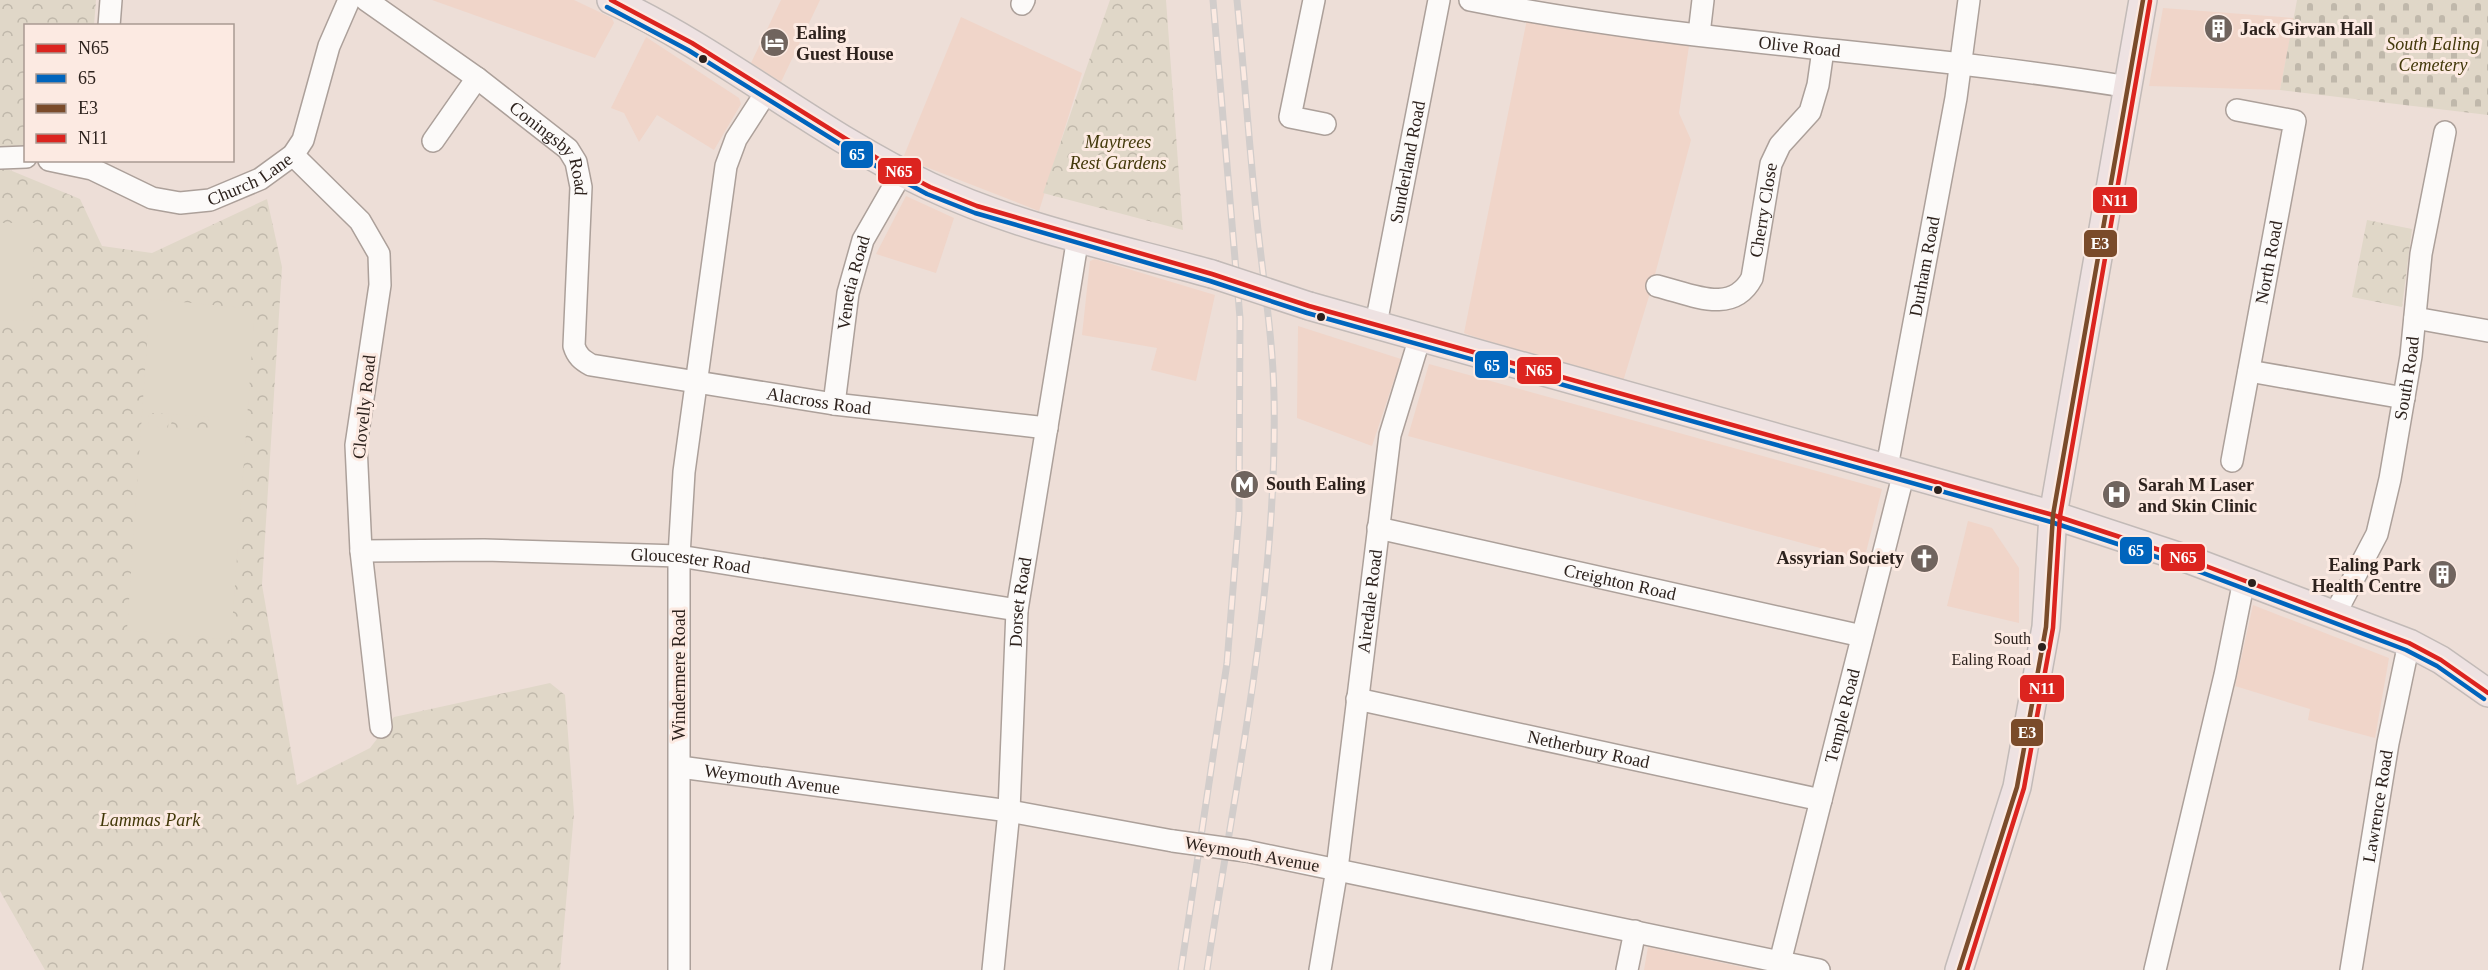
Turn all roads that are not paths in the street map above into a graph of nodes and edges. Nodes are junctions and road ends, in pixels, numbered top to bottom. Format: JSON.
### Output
{"nodes":[{"id":1,"x":111,"y":0,"type":"edge"},
{"id":2,"x":349,"y":0,"type":"edge"},
{"id":3,"x":366,"y":0,"type":"edge"},
{"id":4,"x":611,"y":0,"type":"edge"},
{"id":5,"x":1314,"y":0,"type":"edge"},
{"id":6,"x":1439,"y":0,"type":"edge"},
{"id":7,"x":1470,"y":0,"type":"edge"},
{"id":8,"x":1703,"y":0,"type":"edge"},
{"id":9,"x":1969,"y":0,"type":"edge"},
{"id":10,"x":2143,"y":0,"type":"edge"},
{"id":11,"x":109,"y":24,"type":"edge"},
{"id":12,"x":1699,"y":34,"type":"junction"},
{"id":13,"x":1823,"y":50,"type":"junction"},
{"id":14,"x":1961,"y":66,"type":"junction"},
{"id":15,"x":477,"y":78,"type":"junction"},
{"id":16,"x":2129,"y":87,"type":"junction"},
{"id":17,"x":767,"y":91,"type":"junction"},
{"id":18,"x":2237,"y":110,"type":"dead end"},
{"id":19,"x":1325,"y":124,"type":"dead end"},
{"id":20,"x":2445,"y":132,"type":"dead end"},
{"id":21,"x":433,"y":141,"type":"dead end"},
{"id":22,"x":293,"y":155,"type":"junction"},
{"id":23,"x":24,"y":157,"type":"edge"},
{"id":24,"x":0,"y":158,"type":"edge"},
{"id":25,"x":67,"y":162,"type":"edge"},
{"id":26,"x":93,"y":165,"type":"edge"},
{"id":27,"x":902,"y":172,"type":"junction"},
{"id":28,"x":1078,"y":237,"type":"junction"},
{"id":29,"x":1657,"y":286,"type":"dead end"},
{"id":30,"x":2415,"y":318,"type":"junction"},
{"id":31,"x":1376,"y":324,"type":"junction"},
{"id":32,"x":2488,"y":331,"type":"edge"},
{"id":33,"x":1420,"y":337,"type":"junction"},
{"id":34,"x":591,"y":365,"type":"joint"},
{"id":35,"x":2249,"y":371,"type":"junction"},
{"id":36,"x":695,"y":381,"type":"junction"},
{"id":37,"x":2404,"y":398,"type":"junction"},
{"id":38,"x":834,"y":404,"type":"junction"},
{"id":39,"x":1047,"y":428,"type":"junction"},
{"id":40,"x":2232,"y":461,"type":"dead end"},
{"id":41,"x":1895,"y":469,"type":"junction"},
{"id":42,"x":2053,"y":515,"type":"junction"},
{"id":43,"x":1378,"y":528,"type":"junction"},
{"id":44,"x":361,"y":551,"type":"junction"},
{"id":45,"x":679,"y":556,"type":"junction"},
{"id":46,"x":2244,"y":580,"type":"junction"},
{"id":47,"x":1017,"y":610,"type":"junction"},
{"id":48,"x":2336,"y":614,"type":"junction"},
{"id":49,"x":1862,"y":636,"type":"junction"},
{"id":50,"x":2409,"y":643,"type":"junction"},
{"id":51,"x":2488,"y":693,"type":"edge"},
{"id":52,"x":1357,"y":699,"type":"junction"},
{"id":53,"x":381,"y":727,"type":"dead end"},
{"id":54,"x":680,"y":767,"type":"junction"},
{"id":55,"x":1821,"y":800,"type":"junction"},
{"id":56,"x":1009,"y":811,"type":"junction"},
{"id":57,"x":1337,"y":869,"type":"junction"},
{"id":58,"x":1635,"y":931,"type":"junction"},
{"id":59,"x":1780,"y":962,"type":"junction"},
{"id":60,"x":679,"y":970,"type":"edge"},
{"id":61,"x":993,"y":970,"type":"edge"},
{"id":62,"x":1320,"y":970,"type":"edge"},
{"id":63,"x":1627,"y":970,"type":"edge"},
{"id":64,"x":1819,"y":970,"type":"edge"},
{"id":65,"x":1959,"y":970,"type":"edge"},
{"id":66,"x":2155,"y":970,"type":"edge"},
{"id":67,"x":2351,"y":970,"type":"edge"}],
"edges":[{"from":1,"to":11,"type":"street"},
{"from":2,"to":22,"type":"street","name":"Church Lane"},
{"from":3,"to":15,"type":"street","name":"Coningsby Road"},
{"from":4,"to":17,"type":"main road"},
{"from":5,"to":19,"type":"street"},
{"from":6,"to":31,"type":"street","name":"Sunderland Road"},
{"from":7,"to":12,"type":"street","name":"Olive Road"},
{"from":8,"to":12,"type":"street"},
{"from":9,"to":14,"type":"street","name":"Durham Road"},
{"from":10,"to":16,"type":"main road"},
{"from":12,"to":13,"type":"street","name":"Olive Road"},
{"from":13,"to":14,"type":"street","name":"Olive Road"},
{"from":13,"to":29,"type":"street","name":"Cherry Close"},
{"from":14,"to":16,"type":"street","name":"Olive Road"},
{"from":14,"to":41,"type":"street","name":"Durham Road"},
{"from":15,"to":21,"type":"street"},
{"from":15,"to":34,"type":"street","name":"Coningsby Road"},
{"from":16,"to":42,"type":"main road"},
{"from":17,"to":27,"type":"main road"},
{"from":17,"to":36,"type":"street","name":"Windermere Road"},
{"from":18,"to":35,"type":"street","name":"North Road"},
{"from":20,"to":30,"type":"street","name":"South Road"},
{"from":22,"to":26,"type":"street","name":"Church Lane"},
{"from":22,"to":44,"type":"street","name":"Clovelly Road"},
{"from":23,"to":24,"type":"street"},
{"from":25,"to":26,"type":"street","name":"Church Lane"},
{"from":27,"to":28,"type":"main road"},
{"from":27,"to":38,"type":"street","name":"Venetia Road"},
{"from":28,"to":31,"type":"main road","bridge":true},
{"from":28,"to":39,"type":"street","name":"Dorset Road"},
{"from":30,"to":32,"type":"street"},
{"from":30,"to":37,"type":"street","name":"South Road"},
{"from":31,"to":33,"type":"main road"},
{"from":33,"to":41,"type":"main road"},
{"from":33,"to":43,"type":"street","name":"Airedale Road"},
{"from":34,"to":36,"type":"street","name":"Alacross Road"},
{"from":35,"to":37,"type":"street"},
{"from":35,"to":40,"type":"street","name":"North Road"},
{"from":36,"to":38,"type":"street","name":"Alacross Road"},
{"from":36,"to":45,"type":"street","name":"Windermere Road"},
{"from":37,"to":48,"type":"street","name":"South Road"},
{"from":38,"to":39,"type":"street","name":"Alacross Road"},
{"from":39,"to":47,"type":"street","name":"Dorset Road"},
{"from":41,"to":42,"type":"main road"},
{"from":41,"to":49,"type":"street","name":"Temple Road"},
{"from":42,"to":46,"type":"main road"},
{"from":42,"to":65,"type":"main road"},
{"from":43,"to":49,"type":"street","name":"Creighton Road"},
{"from":43,"to":52,"type":"street","name":"Airedale Road"},
{"from":44,"to":45,"type":"street","name":"Gloucester Road"},
{"from":44,"to":53,"type":"street","name":"Clovelly Road"},
{"from":45,"to":47,"type":"street","name":"Gloucester Road"},
{"from":45,"to":54,"type":"street","name":"Windermere Road"},
{"from":46,"to":48,"type":"main road"},
{"from":46,"to":66,"type":"street"},
{"from":47,"to":56,"type":"street","name":"Dorset Road"},
{"from":48,"to":50,"type":"main road"},
{"from":49,"to":55,"type":"street","name":"Temple Road"},
{"from":50,"to":51,"type":"main road"},
{"from":50,"to":67,"type":"street","name":"Lawrence Road"},
{"from":52,"to":55,"type":"street","name":"Netherbury Road"},
{"from":52,"to":57,"type":"street","name":"Airedale Road"},
{"from":54,"to":56,"type":"street","name":"Weymouth Avenue"},
{"from":54,"to":60,"type":"street","name":"Windermere Road"},
{"from":55,"to":59,"type":"street","name":"Temple Road"},
{"from":56,"to":57,"type":"street","name":"Weymouth Avenue","bridge":true},
{"from":56,"to":61,"type":"street","name":"Dorset Road"},
{"from":57,"to":58,"type":"street","name":"Weymouth Avenue"},
{"from":57,"to":62,"type":"street","name":"Airedale Road"},
{"from":58,"to":59,"type":"street","name":"Weymouth Avenue"},
{"from":58,"to":63,"type":"street"},
{"from":59,"to":64,"type":"street","name":"Weymouth Avenue"}]}
